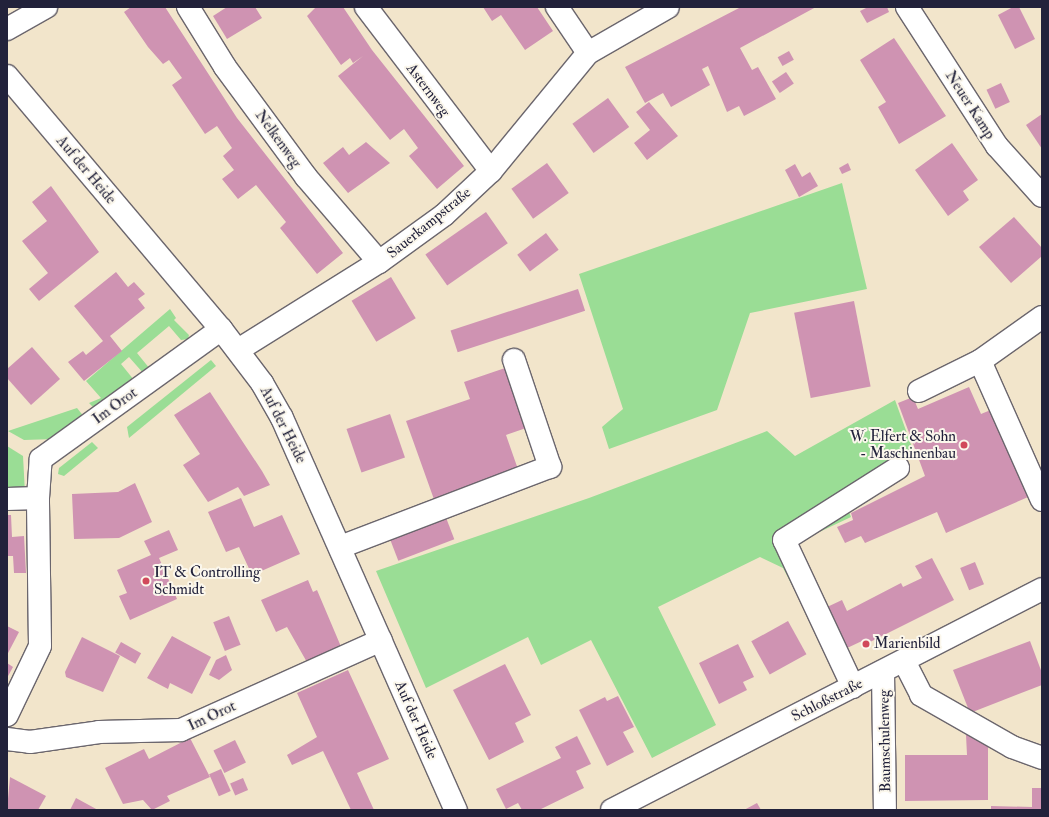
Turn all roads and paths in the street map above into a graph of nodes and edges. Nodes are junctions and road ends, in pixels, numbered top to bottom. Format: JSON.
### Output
{"nodes":[{"id":1,"x":46,"y":7,"type":"edge"},
{"id":2,"x":188,"y":7,"type":"edge"},
{"id":3,"x":366,"y":7,"type":"edge"},
{"id":4,"x":557,"y":7,"type":"edge"},
{"id":5,"x":668,"y":7,"type":"edge"},
{"id":6,"x":907,"y":7,"type":"edge"},
{"id":7,"x":7,"y":29,"type":"edge"},
{"id":8,"x":588,"y":54,"type":"junction"},
{"id":9,"x":7,"y":76,"type":"edge"},
{"id":10,"x":491,"y":171,"type":"junction"},
{"id":11,"x":1042,"y":196,"type":"edge"},
{"id":12,"x":379,"y":262,"type":"junction"},
{"id":13,"x":1042,"y":317,"type":"edge"},
{"id":14,"x":221,"y":329,"type":"junction"},
{"id":15,"x":238,"y":350,"type":"junction"},
{"id":16,"x":514,"y":360,"type":"dead end"},
{"id":17,"x":980,"y":361,"type":"junction"},
{"id":18,"x":919,"y":391,"type":"dead end"},
{"id":19,"x":898,"y":468,"type":"dead end"},
{"id":20,"x":38,"y":498,"type":"junction"},
{"id":21,"x":7,"y":499,"type":"edge"},
{"id":22,"x":1042,"y":500,"type":"edge"},
{"id":23,"x":340,"y":547,"type":"junction"},
{"id":24,"x":1042,"y":589,"type":"edge"},
{"id":25,"x":381,"y":640,"type":"junction"},
{"id":26,"x":904,"y":661,"type":"junction"},
{"id":27,"x":883,"y":672,"type":"junction"},
{"id":28,"x":853,"y":687,"type":"junction"},
{"id":29,"x":7,"y":715,"type":"edge"},
{"id":30,"x":7,"y":739,"type":"edge"},
{"id":31,"x":1042,"y":758,"type":"edge"},
{"id":32,"x":456,"y":810,"type":"edge"},
{"id":33,"x":612,"y":810,"type":"edge"},
{"id":34,"x":886,"y":810,"type":"edge"}],
"edges":[{"from":1,"to":7,"type":"street"},
{"from":2,"to":12,"type":"street","name":"Nelkenweg"},
{"from":3,"to":10,"type":"street","name":"Asternweg"},
{"from":4,"to":8,"type":"street"},
{"from":5,"to":8,"type":"street","name":"Sauerkampstraße"},
{"from":6,"to":11,"type":"street","name":"Neuer Kamp"},
{"from":8,"to":10,"type":"street","name":"Sauerkampstraße"},
{"from":9,"to":14,"type":"street","name":"Auf der Heide"},
{"from":10,"to":12,"type":"street","name":"Sauerkampstraße"},
{"from":12,"to":15,"type":"street","name":"Sauerkampstraße"},
{"from":13,"to":17,"type":"street"},
{"from":14,"to":15,"type":"street","name":"Auf der Heide"},
{"from":14,"to":20,"type":"street","name":"Im Orot"},
{"from":15,"to":23,"type":"street","name":"Auf der Heide"},
{"from":16,"to":23,"type":"street"},
{"from":17,"to":18,"type":"street"},
{"from":17,"to":22,"type":"street"},
{"from":19,"to":28,"type":"street"},
{"from":20,"to":21,"type":"street"},
{"from":20,"to":29,"type":"street","name":"Im Orot"},
{"from":23,"to":25,"type":"street","name":"Auf der Heide"},
{"from":24,"to":26,"type":"street","name":"Schloßstraße"},
{"from":25,"to":30,"type":"street","name":"Im Orot"},
{"from":25,"to":32,"type":"street","name":"Auf der Heide"},
{"from":26,"to":27,"type":"street","name":"Schloßstraße"},
{"from":26,"to":31,"type":"street"},
{"from":27,"to":28,"type":"street","name":"Schloßstraße"},
{"from":27,"to":34,"type":"street","name":"Baumschulenweg"},
{"from":28,"to":33,"type":"street","name":"Schloßstraße"}]}
